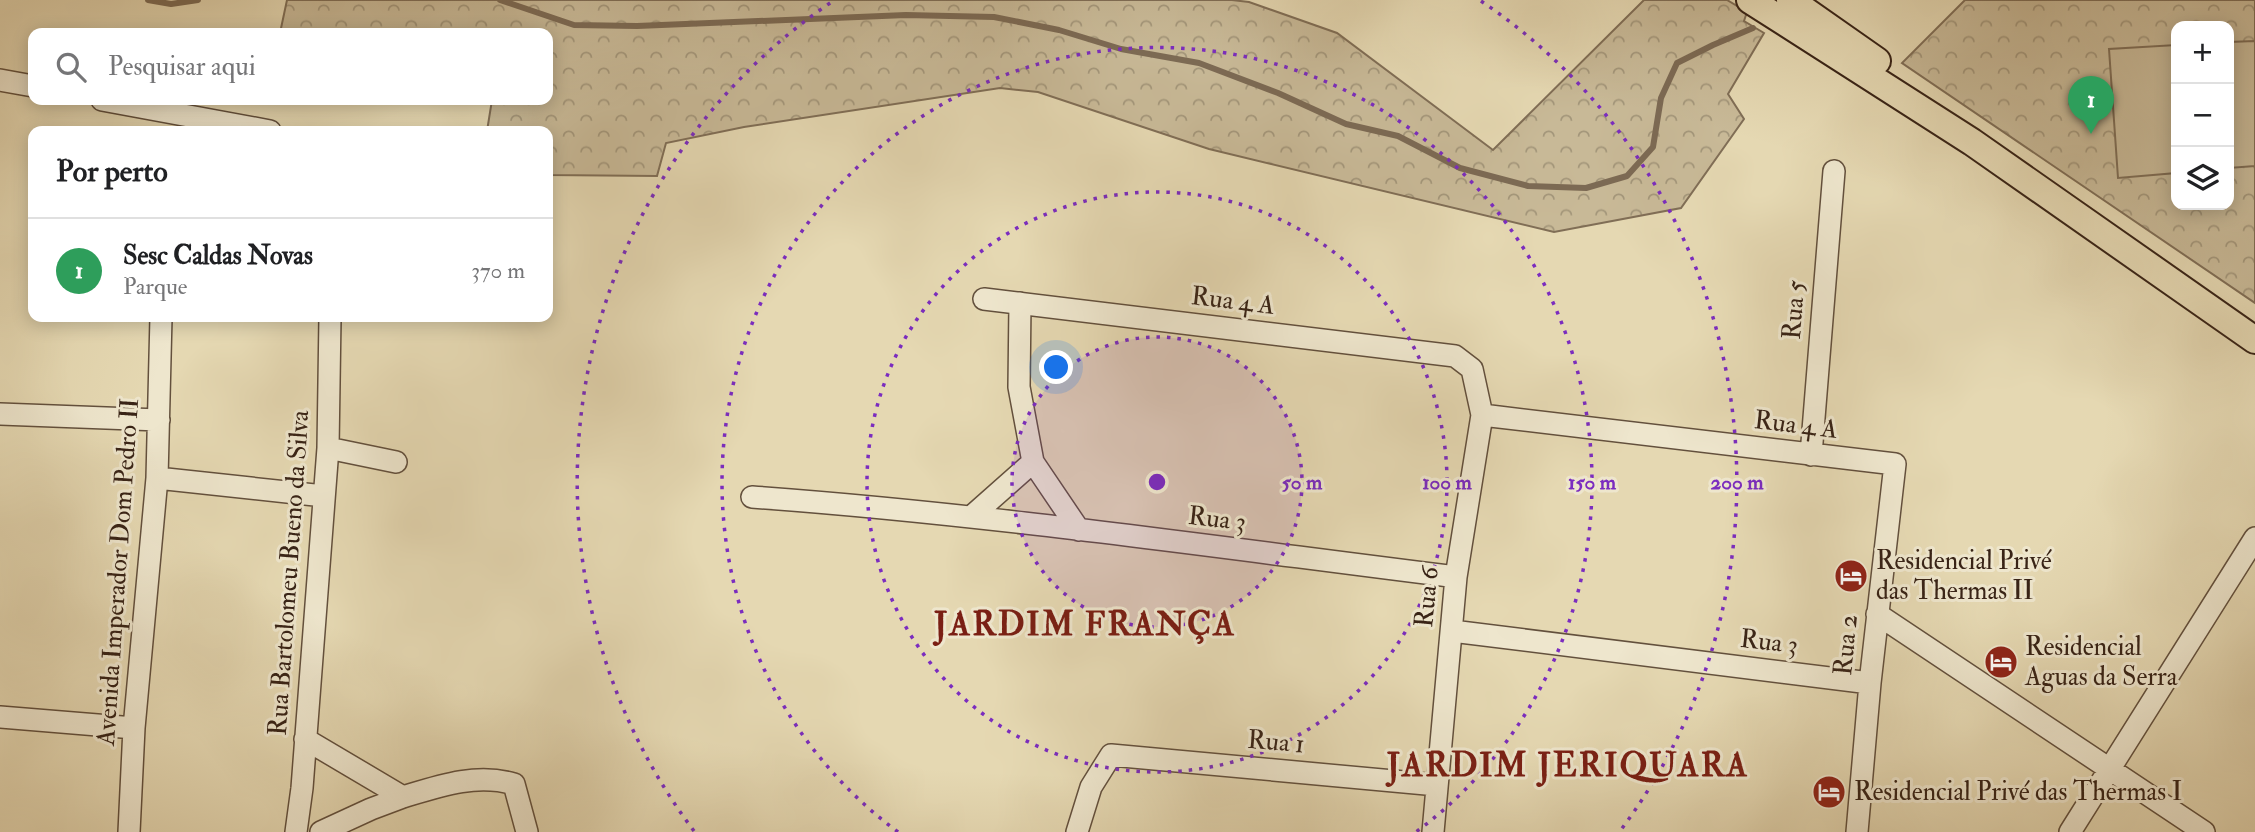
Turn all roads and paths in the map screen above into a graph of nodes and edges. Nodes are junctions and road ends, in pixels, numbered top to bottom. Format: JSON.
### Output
{"nodes":[{"id":1,"x":1750,"y":0,"type":"edge"},
{"id":2,"x":1790,"y":0,"type":"edge"},
{"id":3,"x":0,"y":80,"type":"edge"},
{"id":4,"x":28,"y":85,"type":"edge"},
{"id":5,"x":116,"y":105,"type":"edge"},
{"id":6,"x":165,"y":122,"type":"edge"},
{"id":7,"x":212,"y":126,"type":"edge"},
{"id":8,"x":1972,"y":142,"type":"junction"},
{"id":9,"x":1834,"y":171,"type":"dead end"},
{"id":10,"x":984,"y":299,"type":"dead end"},
{"id":11,"x":1020,"y":303,"type":"junction"},
{"id":12,"x":161,"y":322,"type":"edge"},
{"id":13,"x":330,"y":322,"type":"edge"},
{"id":14,"x":2255,"y":340,"type":"edge"},
{"id":15,"x":1472,"y":369,"type":"joint"},
{"id":16,"x":0,"y":414,"type":"edge"},
{"id":17,"x":1482,"y":415,"type":"junction"},
{"id":18,"x":159,"y":420,"type":"junction"},
{"id":19,"x":328,"y":448,"type":"junction"},
{"id":20,"x":1811,"y":455,"type":"junction"},
{"id":21,"x":396,"y":462,"type":"dead end"},
{"id":22,"x":1033,"y":462,"type":"junction"},
{"id":23,"x":1895,"y":464,"type":"joint"},
{"id":24,"x":157,"y":478,"type":"junction"},
{"id":25,"x":324,"y":496,"type":"junction"},
{"id":26,"x":752,"y":498,"type":"dead end"},
{"id":27,"x":972,"y":516,"type":"junction"},
{"id":28,"x":1079,"y":530,"type":"junction"},
{"id":29,"x":2255,"y":538,"type":"edge"},
{"id":30,"x":1456,"y":577,"type":"junction"},
{"id":31,"x":1877,"y":614,"type":"junction"},
{"id":32,"x":1452,"y":631,"type":"junction"},
{"id":33,"x":1870,"y":682,"type":"junction"},
{"id":34,"x":0,"y":717,"type":"edge"},
{"id":35,"x":134,"y":728,"type":"junction"},
{"id":36,"x":305,"y":739,"type":"junction"},
{"id":37,"x":2109,"y":769,"type":"junction"},
{"id":38,"x":1437,"y":785,"type":"junction"},
{"id":39,"x":403,"y":797,"type":"junction"},
{"id":40,"x":129,"y":832,"type":"edge"},
{"id":41,"x":296,"y":832,"type":"edge"},
{"id":42,"x":321,"y":832,"type":"edge"},
{"id":43,"x":527,"y":832,"type":"edge"},
{"id":44,"x":1077,"y":832,"type":"edge"},
{"id":45,"x":1433,"y":832,"type":"edge"},
{"id":46,"x":1857,"y":832,"type":"edge"},
{"id":47,"x":2070,"y":832,"type":"edge"},
{"id":48,"x":2204,"y":832,"type":"edge"}],
"edges":[{"from":1,"to":8,"type":"main road"},
{"from":2,"to":8,"type":"main road"},
{"from":3,"to":4,"type":"street"},
{"from":5,"to":6,"type":"street"},
{"from":6,"to":7,"type":"street"},
{"from":8,"to":14,"type":"main road"},
{"from":9,"to":20,"type":"street","name":"Rua 5"},
{"from":10,"to":11,"type":"street","name":"Rua 4 A"},
{"from":11,"to":15,"type":"street","name":"Rua 4 A"},
{"from":11,"to":22,"type":"street"},
{"from":12,"to":18,"type":"street","name":"Avenida Imperador Dom Pedro II"},
{"from":13,"to":19,"type":"street","name":"Rua Bartolomeu Bueno da Silva"},
{"from":15,"to":17,"type":"street","name":"Rua 6"},
{"from":16,"to":18,"type":"street"},
{"from":17,"to":20,"type":"street","name":"Rua 4 A"},
{"from":17,"to":30,"type":"street","name":"Rua 6"},
{"from":18,"to":24,"type":"street","name":"Avenida Imperador Dom Pedro II"},
{"from":19,"to":21,"type":"street"},
{"from":19,"to":25,"type":"street","name":"Rua Bartolomeu Bueno da Silva"},
{"from":20,"to":23,"type":"street","name":"Rua 4 A"},
{"from":22,"to":27,"type":"street"},
{"from":22,"to":28,"type":"street"},
{"from":23,"to":31,"type":"street","name":"Rua 2"},
{"from":24,"to":25,"type":"street"},
{"from":24,"to":35,"type":"street","name":"Avenida Imperador Dom Pedro II"},
{"from":25,"to":36,"type":"street","name":"Rua Bartolomeu Bueno da Silva"},
{"from":26,"to":27,"type":"street","name":"Rua 3"},
{"from":27,"to":28,"type":"street","name":"Rua 3"},
{"from":28,"to":30,"type":"street","name":"Rua 3"},
{"from":29,"to":37,"type":"street"},
{"from":30,"to":32,"type":"street","name":"Rua 6"},
{"from":31,"to":33,"type":"street","name":"Rua 2"},
{"from":31,"to":37,"type":"street"},
{"from":32,"to":33,"type":"street","name":"Rua 3"},
{"from":32,"to":38,"type":"street","name":"Rua 6"},
{"from":33,"to":46,"type":"street","name":"Rua 2"},
{"from":34,"to":35,"type":"street"},
{"from":35,"to":40,"type":"street","name":"Avenida Imperador Dom Pedro II"},
{"from":36,"to":39,"type":"street"},
{"from":36,"to":41,"type":"street","name":"Rua Bartolomeu Bueno da Silva"},
{"from":37,"to":47,"type":"street"},
{"from":37,"to":48,"type":"street"},
{"from":38,"to":44,"type":"street","name":"Rua 1"},
{"from":38,"to":45,"type":"street","name":"Rua 6"},
{"from":39,"to":42,"type":"street"},
{"from":39,"to":43,"type":"street"}]}
